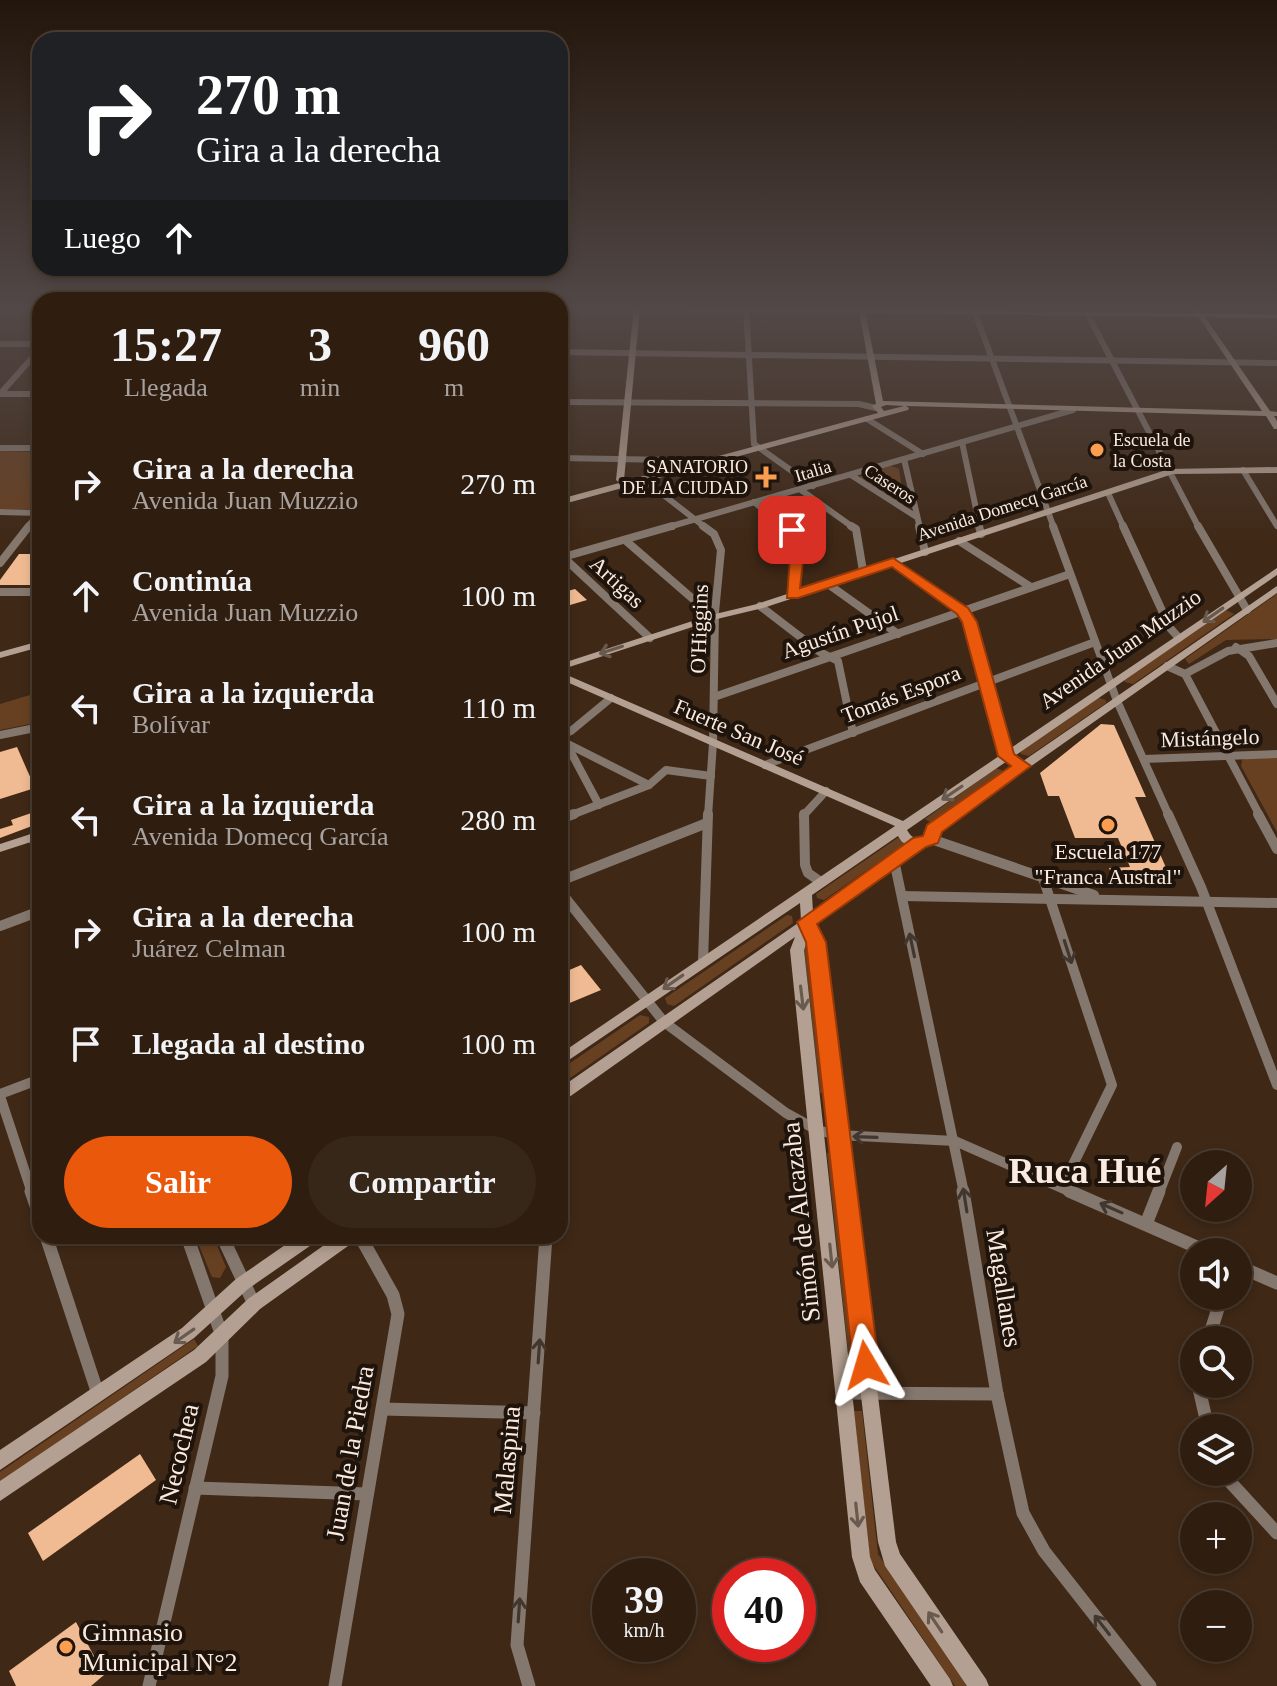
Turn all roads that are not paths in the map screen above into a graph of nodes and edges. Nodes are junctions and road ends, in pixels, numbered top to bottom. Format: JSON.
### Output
{"nodes":[{"id":1,"x":629,"y":386,"type":"edge"},
{"id":2,"x":752,"y":386,"type":"edge"},
{"id":3,"x":879,"y":386,"type":"edge"},
{"id":4,"x":1002,"y":386,"type":"edge"},
{"id":5,"x":1127,"y":386,"type":"edge"},
{"id":6,"x":1251,"y":386,"type":"edge"},
{"id":7,"x":0,"y":394,"type":"edge"},
{"id":8,"x":32,"y":394,"type":"edge"},
{"id":9,"x":568,"y":402,"type":"edge"},
{"id":10,"x":753,"y":403,"type":"junction"},
{"id":11,"x":628,"y":404,"type":"junction"},
{"id":12,"x":1009,"y":407,"type":"junction"},
{"id":13,"x":885,"y":408,"type":"junction"},
{"id":14,"x":1073,"y":410,"type":"junction"},
{"id":15,"x":1140,"y":411,"type":"junction"},
{"id":16,"x":1273,"y":414,"type":"edge"},
{"id":17,"x":867,"y":419,"type":"junction"},
{"id":18,"x":1015,"y":427,"type":"junction"},
{"id":19,"x":1277,"y":427,"type":"edge"},
{"id":20,"x":962,"y":442,"type":"junction"},
{"id":21,"x":757,"y":446,"type":"junction"},
{"id":22,"x":0,"y":448,"type":"edge"},
{"id":23,"x":32,"y":448,"type":"edge"},
{"id":24,"x":923,"y":454,"type":"junction"},
{"id":25,"x":568,"y":458,"type":"edge"},
{"id":26,"x":621,"y":459,"type":"junction"},
{"id":27,"x":904,"y":459,"type":"junction"},
{"id":28,"x":685,"y":465,"type":"junction"},
{"id":29,"x":1243,"y":470,"type":"junction"},
{"id":30,"x":1277,"y":470,"type":"edge"},
{"id":31,"x":1172,"y":471,"type":"junction"},
{"id":32,"x":851,"y":475,"type":"junction"},
{"id":33,"x":643,"y":479,"type":"junction"},
{"id":34,"x":622,"y":482,"type":"junction"},
{"id":35,"x":813,"y":486,"type":"junction"},
{"id":36,"x":801,"y":490,"type":"junction"},
{"id":37,"x":1108,"y":493,"type":"junction"},
{"id":38,"x":568,"y":497,"type":"edge"},
{"id":39,"x":754,"y":502,"type":"junction"},
{"id":40,"x":0,"y":512,"type":"edge"},
{"id":41,"x":32,"y":512,"type":"edge"},
{"id":42,"x":1047,"y":513,"type":"junction"},
{"id":43,"x":915,"y":516,"type":"junction"},
{"id":44,"x":695,"y":519,"type":"junction"},
{"id":45,"x":32,"y":522,"type":"edge"},
{"id":46,"x":1277,"y":526,"type":"edge"},
{"id":47,"x":981,"y":534,"type":"junction"},
{"id":48,"x":625,"y":540,"type":"junction"},
{"id":49,"x":959,"y":541,"type":"junction"},
{"id":50,"x":925,"y":552,"type":"junction"},
{"id":51,"x":568,"y":554,"type":"edge"},
{"id":52,"x":568,"y":562,"type":"edge"},
{"id":53,"x":893,"y":562,"type":"junction"},
{"id":54,"x":0,"y":563,"type":"edge"},
{"id":55,"x":863,"y":571,"type":"junction"},
{"id":56,"x":1277,"y":571,"type":"edge"},
{"id":57,"x":1070,"y":574,"type":"junction"},
{"id":58,"x":828,"y":584,"type":"junction"},
{"id":59,"x":1031,"y":587,"type":"junction"},
{"id":60,"x":1277,"y":589,"type":"edge"},
{"id":61,"x":0,"y":592,"type":"edge"},
{"id":62,"x":32,"y":592,"type":"edge"},
{"id":63,"x":792,"y":595,"type":"junction"},
{"id":64,"x":1237,"y":598,"type":"junction"},
{"id":65,"x":760,"y":606,"type":"junction"},
{"id":66,"x":1247,"y":610,"type":"junction"},
{"id":67,"x":963,"y":611,"type":"junction"},
{"id":68,"x":714,"y":615,"type":"junction"},
{"id":69,"x":898,"y":634,"type":"junction"},
{"id":70,"x":650,"y":638,"type":"junction"},
{"id":71,"x":1179,"y":638,"type":"junction"},
{"id":72,"x":32,"y":639,"type":"edge"},
{"id":73,"x":1095,"y":642,"type":"junction"},
{"id":74,"x":1276,"y":645,"type":"edge"},
{"id":75,"x":32,"y":646,"type":"edge"},
{"id":76,"x":1236,"y":647,"type":"junction"},
{"id":77,"x":0,"y":648,"type":"edge"},
{"id":78,"x":0,"y":655,"type":"edge"},
{"id":79,"x":832,"y":656,"type":"junction"},
{"id":80,"x":568,"y":664,"type":"edge"},
{"id":81,"x":1167,"y":666,"type":"junction"},
{"id":82,"x":1185,"y":674,"type":"junction"},
{"id":83,"x":568,"y":679,"type":"edge"},
{"id":84,"x":986,"y":683,"type":"junction"},
{"id":85,"x":1112,"y":683,"type":"junction"},
{"id":86,"x":714,"y":697,"type":"junction"},
{"id":87,"x":611,"y":698,"type":"junction"},
{"id":88,"x":1117,"y":701,"type":"junction"},
{"id":89,"x":1277,"y":704,"type":"edge"},
{"id":90,"x":32,"y":728,"type":"edge"},
{"id":91,"x":853,"y":733,"type":"junction"},
{"id":92,"x":568,"y":734,"type":"edge"},
{"id":93,"x":0,"y":735,"type":"edge"},
{"id":94,"x":568,"y":743,"type":"edge"},
{"id":95,"x":713,"y":743,"type":"junction"},
{"id":96,"x":568,"y":751,"type":"edge"},
{"id":97,"x":1227,"y":754,"type":"junction"},
{"id":98,"x":1277,"y":754,"type":"edge"},
{"id":99,"x":1007,"y":756,"type":"junction"},
{"id":100,"x":1144,"y":759,"type":"junction"},
{"id":101,"x":765,"y":765,"type":"junction"},
{"id":102,"x":1023,"y":766,"type":"junction"},
{"id":103,"x":711,"y":776,"type":"junction"},
{"id":104,"x":649,"y":785,"type":"junction"},
{"id":105,"x":826,"y":791,"type":"junction"},
{"id":106,"x":599,"y":805,"type":"junction"},
{"id":107,"x":568,"y":816,"type":"edge"},
{"id":108,"x":707,"y":823,"type":"junction"},
{"id":109,"x":904,"y":825,"type":"junction"},
{"id":110,"x":32,"y":837,"type":"edge"},
{"id":111,"x":928,"y":837,"type":"junction"},
{"id":112,"x":0,"y":848,"type":"edge"},
{"id":113,"x":1277,"y":849,"type":"edge"},
{"id":114,"x":894,"y":860,"type":"junction"},
{"id":115,"x":568,"y":878,"type":"edge"},
{"id":116,"x":1043,"y":878,"type":"junction"},
{"id":117,"x":821,"y":882,"type":"junction"},
{"id":118,"x":806,"y":893,"type":"junction"},
{"id":119,"x":902,"y":896,"type":"junction"},
{"id":120,"x":1050,"y":897,"type":"junction"},
{"id":121,"x":1101,"y":898,"type":"junction"},
{"id":122,"x":1206,"y":900,"type":"junction"},
{"id":123,"x":568,"y":901,"type":"edge"},
{"id":124,"x":1277,"y":903,"type":"edge"},
{"id":125,"x":32,"y":914,"type":"edge"},
{"id":126,"x":807,"y":922,"type":"junction"},
{"id":127,"x":0,"y":926,"type":"edge"},
{"id":128,"x":703,"y":961,"type":"junction"},
{"id":129,"x":647,"y":1000,"type":"junction"},
{"id":130,"x":664,"y":1022,"type":"junction"},
{"id":131,"x":568,"y":1055,"type":"edge"},
{"id":132,"x":1276,"y":1079,"type":"edge"},
{"id":133,"x":32,"y":1082,"type":"edge"},
{"id":134,"x":568,"y":1090,"type":"edge"},
{"id":135,"x":0,"y":1095,"type":"edge"},
{"id":136,"x":817,"y":1130,"type":"junction"},
{"id":137,"x":838,"y":1135,"type":"junction"},
{"id":138,"x":955,"y":1141,"type":"junction"},
{"id":139,"x":1177,"y":1147,"type":"dead end"},
{"id":140,"x":1062,"y":1187,"type":"junction"},
{"id":141,"x":32,"y":1193,"type":"edge"},
{"id":142,"x":1146,"y":1224,"type":"junction"},
{"id":143,"x":1180,"y":1239,"type":"edge"},
{"id":144,"x":49,"y":1244,"type":"edge"},
{"id":145,"x":190,"y":1244,"type":"edge"},
{"id":146,"x":225,"y":1244,"type":"edge"},
{"id":147,"x":300,"y":1244,"type":"edge"},
{"id":148,"x":338,"y":1244,"type":"edge"},
{"id":149,"x":364,"y":1244,"type":"edge"},
{"id":150,"x":545,"y":1244,"type":"edge"},
{"id":151,"x":1252,"y":1272,"type":"edge"},
{"id":152,"x":1277,"y":1283,"type":"edge"},
{"id":153,"x":242,"y":1284,"type":"junction"},
{"id":154,"x":254,"y":1304,"type":"junction"},
{"id":155,"x":215,"y":1311,"type":"junction"},
{"id":156,"x":222,"y":1336,"type":"junction"},
{"id":157,"x":845,"y":1393,"type":"junction"},
{"id":158,"x":870,"y":1393,"type":"junction"},
{"id":159,"x":98,"y":1394,"type":"junction"},
{"id":160,"x":997,"y":1394,"type":"junction"},
{"id":161,"x":383,"y":1409,"type":"junction"},
{"id":162,"x":534,"y":1413,"type":"junction"},
{"id":163,"x":0,"y":1461,"type":"edge"},
{"id":164,"x":1234,"y":1486,"type":"edge"},
{"id":165,"x":195,"y":1488,"type":"junction"},
{"id":166,"x":0,"y":1492,"type":"edge"},
{"id":167,"x":367,"y":1494,"type":"junction"},
{"id":168,"x":1277,"y":1533,"type":"edge"},
{"id":169,"x":149,"y":1686,"type":"edge"},
{"id":170,"x":335,"y":1686,"type":"edge"},
{"id":171,"x":529,"y":1686,"type":"edge"},
{"id":172,"x":943,"y":1686,"type":"edge"},
{"id":173,"x":979,"y":1686,"type":"edge"},
{"id":174,"x":1150,"y":1686,"type":"edge"}],
"edges":[{"from":1,"to":11,"type":"main road"},
{"from":2,"to":10,"type":"street"},
{"from":3,"to":13,"type":"main road"},
{"from":4,"to":12,"type":"street"},
{"from":5,"to":15,"type":"street"},
{"from":6,"to":16,"type":"main road"},
{"from":7,"to":8,"type":"street"},
{"from":9,"to":11,"type":"street"},
{"from":10,"to":11,"type":"street"},
{"from":10,"to":13,"type":"street"},
{"from":10,"to":21,"type":"street"},
{"from":11,"to":26,"type":"main road"},
{"from":12,"to":13,"type":"main road"},
{"from":12,"to":14,"type":"main road"},
{"from":12,"to":18,"type":"street"},
{"from":13,"to":17,"type":"main road"},
{"from":13,"to":21,"type":"main road"},
{"from":14,"to":15,"type":"main road"},
{"from":14,"to":18,"type":"street","name":"Italia"},
{"from":15,"to":16,"type":"main road"},
{"from":15,"to":31,"type":"street"},
{"from":16,"to":19,"type":"main road"},
{"from":17,"to":21,"type":"main road"},
{"from":17,"to":24,"type":"street"},
{"from":18,"to":20,"type":"street","name":"Italia"},
{"from":18,"to":42,"type":"street"},
{"from":20,"to":24,"type":"street","name":"Italia"},
{"from":20,"to":47,"type":"street"},
{"from":21,"to":28,"type":"main road"},
{"from":21,"to":35,"type":"street"},
{"from":22,"to":23,"type":"street"},
{"from":24,"to":27,"type":"street","name":"Italia"},
{"from":25,"to":26,"type":"street"},
{"from":26,"to":28,"type":"street"},
{"from":26,"to":34,"type":"main road"},
{"from":27,"to":32,"type":"street","name":"Italia"},
{"from":27,"to":43,"type":"street"},
{"from":28,"to":33,"type":"main road"},
{"from":28,"to":34,"type":"main road"},
{"from":29,"to":30,"type":"main road","name":"Avenida Domecq García"},
{"from":29,"to":31,"type":"main road","name":"Avenida Domecq García"},
{"from":29,"to":46,"type":"street"},
{"from":31,"to":37,"type":"main road","name":"Avenida Domecq García"},
{"from":31,"to":64,"type":"street"},
{"from":32,"to":35,"type":"street","name":"Italia"},
{"from":32,"to":43,"type":"street","name":"Caseros"},
{"from":33,"to":34,"type":"main road"},
{"from":33,"to":44,"type":"street","name":"O'Higgins"},
{"from":34,"to":38,"type":"main road"},
{"from":35,"to":36,"type":"street","name":"Italia"},
{"from":36,"to":39,"type":"street","name":"Italia"},
{"from":36,"to":55,"type":"street"},
{"from":37,"to":42,"type":"main road","name":"Avenida Domecq García"},
{"from":37,"to":71,"type":"street"},
{"from":39,"to":44,"type":"street","name":"Italia"},
{"from":39,"to":63,"type":"street"},
{"from":40,"to":41,"type":"street"},
{"from":42,"to":47,"type":"main road","name":"Avenida Domecq García"},
{"from":42,"to":57,"type":"street"},
{"from":43,"to":50,"type":"street"},
{"from":44,"to":48,"type":"street","name":"Italia"},
{"from":44,"to":68,"type":"street","name":"O'Higgins"},
{"from":45,"to":54,"type":"street"},
{"from":47,"to":49,"type":"main road","name":"Avenida Domecq García"},
{"from":48,"to":51,"type":"street","name":"Italia"},
{"from":48,"to":68,"type":"street"},
{"from":49,"to":50,"type":"main road","name":"Avenida Domecq García"},
{"from":49,"to":59,"type":"street"},
{"from":50,"to":53,"type":"main road","name":"Avenida Domecq García"},
{"from":52,"to":70,"type":"street","name":"Artigas"},
{"from":53,"to":55,"type":"main road","name":"Avenida Domecq García"},
{"from":53,"to":67,"type":"street"},
{"from":55,"to":58,"type":"main road","name":"Avenida Domecq García"},
{"from":56,"to":64,"type":"main road","name":"Avenida Juan Muzzio"},
{"from":57,"to":59,"type":"street","name":"Agustín Pujol"},
{"from":57,"to":73,"type":"street"},
{"from":58,"to":63,"type":"main road","name":"Avenida Domecq García"},
{"from":58,"to":69,"type":"street"},
{"from":59,"to":67,"type":"street","name":"Agustín Pujol"},
{"from":60,"to":66,"type":"main road","name":"Avenida Juan Muzzio"},
{"from":61,"to":62,"type":"street"},
{"from":63,"to":65,"type":"main road","name":"Avenida Domecq García"},
{"from":64,"to":66,"type":"street"},
{"from":64,"to":71,"type":"main road","name":"Avenida Juan Muzzio","one_way":true},
{"from":65,"to":68,"type":"main road","name":"Avenida Domecq García"},
{"from":65,"to":79,"type":"street"},
{"from":66,"to":81,"type":"main road","name":"Avenida Juan Muzzio"},
{"from":67,"to":69,"type":"street","name":"Agustín Pujol"},
{"from":67,"to":84,"type":"street"},
{"from":68,"to":70,"type":"main road","name":"Avenida Domecq García"},
{"from":68,"to":86,"type":"street","name":"O'Higgins"},
{"from":69,"to":79,"type":"street","name":"Agustín Pujol"},
{"from":70,"to":80,"type":"main road","name":"Avenida Domecq García","one_way":true},
{"from":71,"to":85,"type":"main road","name":"Avenida Juan Muzzio"},
{"from":72,"to":77,"type":"main road"},
{"from":73,"to":84,"type":"street","name":"Tomás Espora"},
{"from":73,"to":85,"type":"street"},
{"from":74,"to":76,"type":"street"},
{"from":75,"to":78,"type":"main road"},
{"from":76,"to":82,"type":"street"},
{"from":76,"to":89,"type":"street"},
{"from":79,"to":86,"type":"street","name":"Agustín Pujol"},
{"from":79,"to":91,"type":"street"},
{"from":81,"to":82,"type":"street"},
{"from":81,"to":88,"type":"main road","name":"Avenida Juan Muzzio"},
{"from":82,"to":97,"type":"street"},
{"from":83,"to":87,"type":"main road","name":"Fuerte San José"},
{"from":84,"to":91,"type":"street","name":"Tomás Espora"},
{"from":84,"to":99,"type":"street"},
{"from":85,"to":88,"type":"street"},
{"from":85,"to":99,"type":"main road","name":"Avenida Juan Muzzio"},
{"from":86,"to":95,"type":"street","name":"O'Higgins"},
{"from":87,"to":92,"type":"street"},
{"from":87,"to":95,"type":"main road","name":"Fuerte San José"},
{"from":88,"to":100,"type":"street"},
{"from":88,"to":102,"type":"main road","name":"Avenida Juan Muzzio"},
{"from":90,"to":93,"type":"street"},
{"from":91,"to":101,"type":"street","name":"Tomás Espora"},
{"from":94,"to":104,"type":"street"},
{"from":95,"to":101,"type":"main road","name":"Fuerte San José"},
{"from":95,"to":103,"type":"street","name":"O'Higgins"},
{"from":96,"to":106,"type":"street"},
{"from":97,"to":98,"type":"street","name":"Mistángelo"},
{"from":97,"to":100,"type":"street","name":"Mistángelo"},
{"from":97,"to":113,"type":"street"},
{"from":99,"to":102,"type":"street"},
{"from":99,"to":109,"type":"main road","name":"Avenida Juan Muzzio","one_way":true},
{"from":100,"to":122,"type":"street"},
{"from":101,"to":105,"type":"main road","name":"Fuerte San José"},
{"from":102,"to":111,"type":"main road","name":"Avenida Juan Muzzio"},
{"from":103,"to":104,"type":"street"},
{"from":103,"to":108,"type":"street","name":"O'Higgins"},
{"from":104,"to":106,"type":"street"},
{"from":105,"to":109,"type":"main road","name":"Fuerte San José"},
{"from":105,"to":117,"type":"street"},
{"from":106,"to":107,"type":"street"},
{"from":108,"to":115,"type":"street"},
{"from":108,"to":128,"type":"street","name":"O'Higgins"},
{"from":109,"to":111,"type":"main road"},
{"from":109,"to":111,"type":"main road"},
{"from":109,"to":117,"type":"main road","name":"Avenida Juan Muzzio"},
{"from":110,"to":112,"type":"main road"},
{"from":111,"to":114,"type":"main road","name":"Avenida Juan Muzzio"},
{"from":111,"to":116,"type":"street"},
{"from":114,"to":119,"type":"street","name":"Magallanes"},
{"from":114,"to":126,"type":"main road","name":"Avenida Juan Muzzio"},
{"from":116,"to":120,"type":"street"},
{"from":116,"to":121,"type":"street"},
{"from":117,"to":118,"type":"main road","name":"Avenida Juan Muzzio"},
{"from":118,"to":126,"type":"main road","name":"Simón de Alcazaba"},
{"from":118,"to":128,"type":"main road","name":"Avenida Juan Muzzio"},
{"from":119,"to":120,"type":"street"},
{"from":138,"to":119,"type":"street","name":"Magallanes","one_way":true},
{"from":120,"to":121,"type":"street"},
{"from":120,"to":140,"type":"street","one_way":true},
{"from":121,"to":122,"type":"street"},
{"from":122,"to":124,"type":"street"},
{"from":122,"to":132,"type":"street"},
{"from":123,"to":129,"type":"street"},
{"from":125,"to":127,"type":"street"},
{"from":126,"to":130,"type":"main road","name":"Avenida Juan Muzzio"},
{"from":126,"to":136,"type":"main road","name":"Simón de Alcazaba","one_way":true},
{"from":126,"to":137,"type":"main road","name":"Simón de Alcazaba"},
{"from":128,"to":129,"type":"main road","name":"Avenida Juan Muzzio","one_way":true},
{"from":129,"to":130,"type":"street"},
{"from":129,"to":131,"type":"main road","name":"Avenida Juan Muzzio"},
{"from":130,"to":134,"type":"main road","name":"Avenida Juan Muzzio"},
{"from":130,"to":136,"type":"street"},
{"from":133,"to":135,"type":"street"},
{"from":135,"to":141,"type":"street"},
{"from":136,"to":137,"type":"street"},
{"from":136,"to":157,"type":"main road","name":"Simón de Alcazaba","one_way":true},
{"from":138,"to":137,"type":"street","one_way":true},
{"from":137,"to":158,"type":"main road","name":"Simón de Alcazaba"},
{"from":138,"to":140,"type":"street"},
{"from":160,"to":138,"type":"street","name":"Magallanes","one_way":true},
{"from":139,"to":142,"type":"street"},
{"from":142,"to":140,"type":"street","one_way":true},
{"from":142,"to":143,"type":"street"},
{"from":144,"to":159,"type":"street"},
{"from":145,"to":155,"type":"street","name":"Necochea"},
{"from":146,"to":153,"type":"street"},
{"from":147,"to":153,"type":"main road"},
{"from":148,"to":154,"type":"main road"},
{"from":149,"to":161,"type":"street","name":"Juan de la Piedra"},
{"from":162,"to":150,"type":"street","name":"Malaspina","one_way":true},
{"from":151,"to":152,"type":"street"},
{"from":153,"to":154,"type":"street"},
{"from":153,"to":155,"type":"main road"},
{"from":154,"to":156,"type":"main road"},
{"from":155,"to":156,"type":"street","name":"Necochea"},
{"from":155,"to":159,"type":"main road","one_way":true},
{"from":156,"to":165,"type":"street","name":"Necochea"},
{"from":156,"to":166,"type":"main road"},
{"from":157,"to":158,"type":"street"},
{"from":157,"to":172,"type":"main road","name":"Simón de Alcazaba","one_way":true},
{"from":158,"to":160,"type":"street"},
{"from":173,"to":158,"type":"main road","name":"Simón de Alcazaba","one_way":true},
{"from":159,"to":163,"type":"main road"},
{"from":174,"to":160,"type":"street","name":"Magallanes","one_way":true},
{"from":161,"to":162,"type":"street"},
{"from":161,"to":167,"type":"street","name":"Juan de la Piedra"},
{"from":171,"to":162,"type":"street","name":"Malaspina","one_way":true},
{"from":164,"to":168,"type":"street"},
{"from":165,"to":167,"type":"street"},
{"from":165,"to":169,"type":"street","name":"Necochea"},
{"from":167,"to":170,"type":"street","name":"Juan de la Piedra"}]}
